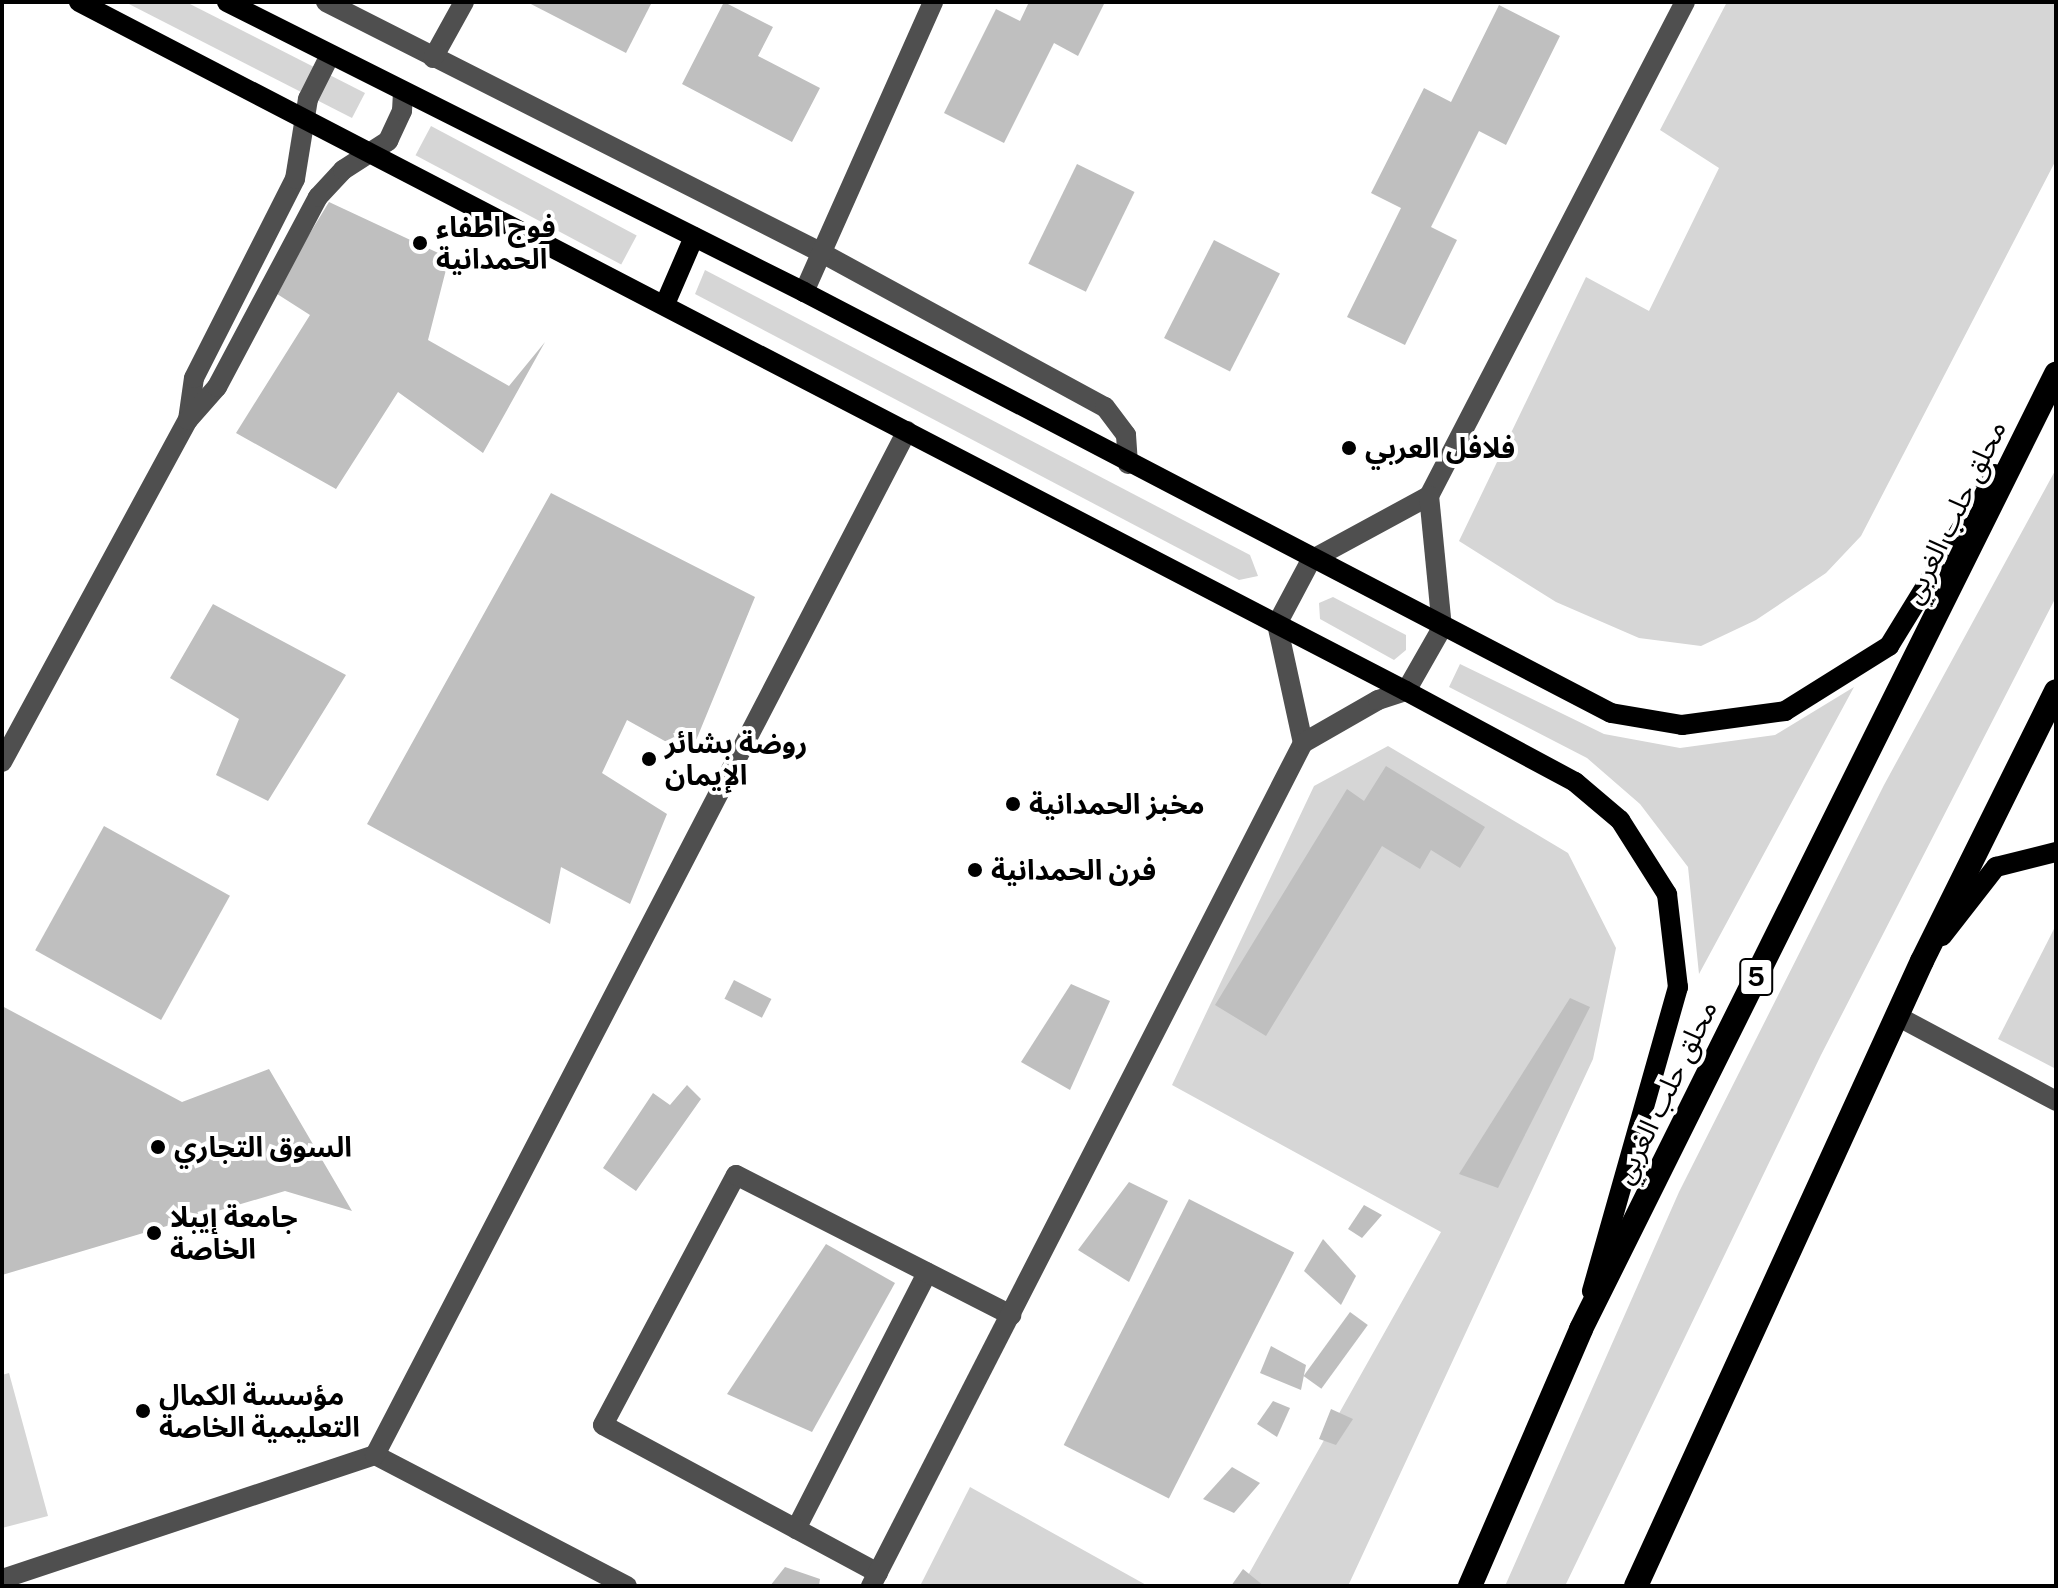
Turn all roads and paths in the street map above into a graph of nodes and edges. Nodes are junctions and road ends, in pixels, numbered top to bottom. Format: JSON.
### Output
{"nodes":[{"id":1,"x":79,"y":2,"type":"edge"},
{"id":2,"x":227,"y":2,"type":"edge"},
{"id":3,"x":326,"y":2,"type":"edge"},
{"id":4,"x":464,"y":2,"type":"edge"},
{"id":5,"x":933,"y":2,"type":"edge"},
{"id":6,"x":1685,"y":2,"type":"edge"},
{"id":7,"x":329,"y":57,"type":"junction"},
{"id":8,"x":433,"y":58,"type":"junction"},
{"id":9,"x":403,"y":94,"type":"junction"},
{"id":10,"x":303,"y":117,"type":"junction"},
{"id":11,"x":374,"y":152,"type":"junction"},
{"id":12,"x":694,"y":237,"type":"junction"},
{"id":13,"x":822,"y":253,"type":"junction"},
{"id":14,"x":804,"y":292,"type":"junction"},
{"id":15,"x":665,"y":304,"type":"junction"},
{"id":16,"x":2052,"y":382,"type":"edge"},
{"id":17,"x":188,"y":420,"type":"junction"},
{"id":18,"x":907,"y":431,"type":"junction"},
{"id":19,"x":1128,"y":464,"type":"junction"},
{"id":20,"x":1429,"y":496,"type":"junction"},
{"id":21,"x":1311,"y":560,"type":"junction"},
{"id":22,"x":1277,"y":624,"type":"junction"},
{"id":23,"x":1442,"y":628,"type":"junction"},
{"id":24,"x":1406,"y":691,"type":"junction"},
{"id":25,"x":2056,"y":691,"type":"edge"},
{"id":26,"x":1303,"y":743,"type":"junction"},
{"id":27,"x":2,"y":762,"type":"edge"},
{"id":28,"x":2056,"y":852,"type":"edge"},
{"id":29,"x":1922,"y":961,"type":"junction"},
{"id":30,"x":1897,"y":1016,"type":"junction"},
{"id":31,"x":2056,"y":1101,"type":"edge"},
{"id":32,"x":927,"y":1273,"type":"junction"},
{"id":33,"x":1011,"y":1315,"type":"junction"},
{"id":34,"x":1581,"y":1329,"type":"junction"},
{"id":35,"x":375,"y":1455,"type":"junction"},
{"id":36,"x":796,"y":1529,"type":"junction"},
{"id":37,"x":2,"y":1579,"type":"edge"},
{"id":38,"x":874,"y":1580,"type":"edge"},
{"id":39,"x":627,"y":1586,"type":"edge"},
{"id":40,"x":1470,"y":1586,"type":"edge"},
{"id":41,"x":1636,"y":1586,"type":"edge"}],
"edges":[{"from":1,"to":10,"type":"main road"},
{"from":2,"to":7,"type":"main road"},
{"from":3,"to":8,"type":"street"},
{"from":4,"to":8,"type":"street"},
{"from":5,"to":13,"type":"street"},
{"from":6,"to":20,"type":"street"},
{"from":7,"to":9,"type":"main road"},
{"from":7,"to":10,"type":"street"},
{"from":8,"to":13,"type":"street"},
{"from":9,"to":11,"type":"street"},
{"from":9,"to":12,"type":"main road"},
{"from":10,"to":11,"type":"main road"},
{"from":10,"to":17,"type":"street"},
{"from":11,"to":15,"type":"main road"},
{"from":11,"to":17,"type":"street"},
{"from":12,"to":14,"type":"main road"},
{"from":12,"to":15,"type":"main road"},
{"from":13,"to":14,"type":"street"},
{"from":13,"to":19,"type":"street"},
{"from":14,"to":19,"type":"main road"},
{"from":15,"to":18,"type":"main road"},
{"from":16,"to":23,"type":"main road"},
{"from":16,"to":34,"type":"highway","name":"محلق حلب الغربي","number":"5"},
{"from":17,"to":27,"type":"street"},
{"from":18,"to":22,"type":"main road"},
{"from":18,"to":35,"type":"street"},
{"from":19,"to":21,"type":"main road"},
{"from":20,"to":21,"type":"street"},
{"from":20,"to":23,"type":"street"},
{"from":21,"to":22,"type":"street"},
{"from":21,"to":23,"type":"main road"},
{"from":22,"to":24,"type":"main road"},
{"from":22,"to":26,"type":"street"},
{"from":23,"to":24,"type":"street"},
{"from":24,"to":26,"type":"street"},
{"from":24,"to":34,"type":"main road"},
{"from":25,"to":29,"type":"highway"},
{"from":26,"to":33,"type":"street"},
{"from":28,"to":29,"type":"main road"},
{"from":29,"to":30,"type":"highway"},
{"from":30,"to":31,"type":"street"},
{"from":30,"to":41,"type":"highway"},
{"from":32,"to":33,"type":"street"},
{"from":32,"to":36,"type":"street"},
{"from":32,"to":36,"type":"street"},
{"from":33,"to":38,"type":"street"},
{"from":34,"to":40,"type":"highway","name":"محلق حلب الغربي","number":"5"},
{"from":35,"to":37,"type":"street"},
{"from":35,"to":39,"type":"street"},
{"from":36,"to":38,"type":"street"}]}
